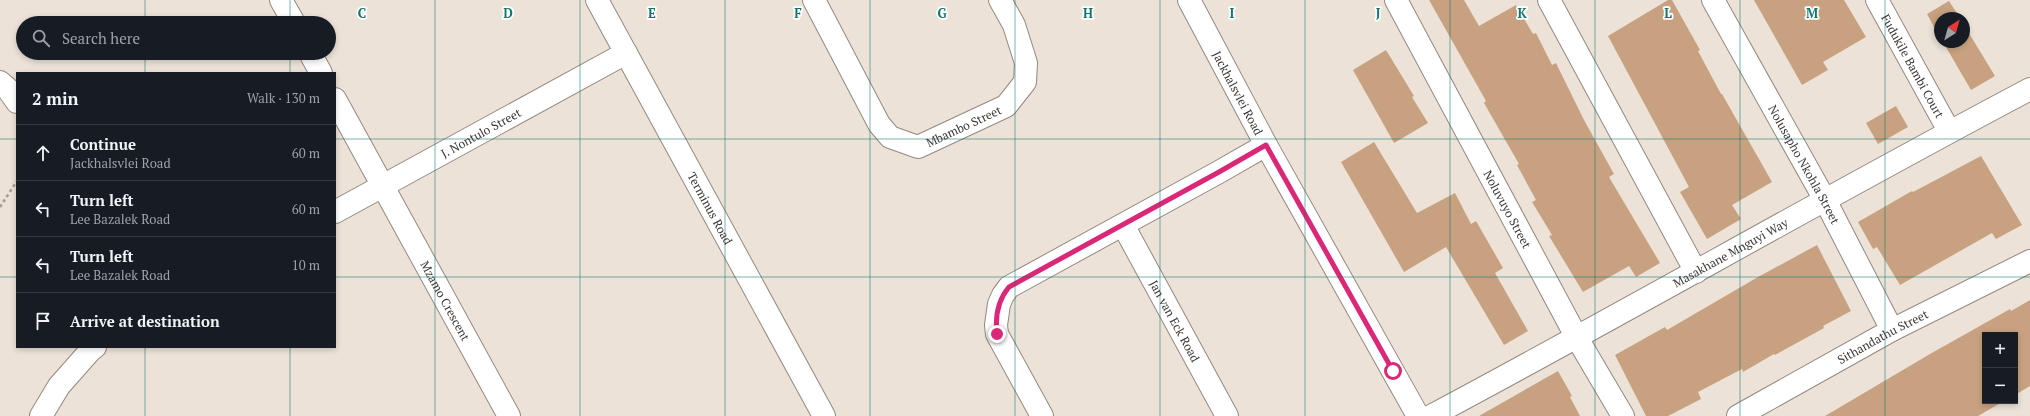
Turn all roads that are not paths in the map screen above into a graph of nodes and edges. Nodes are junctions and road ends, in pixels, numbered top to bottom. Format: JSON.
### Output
{"nodes":[{"id":1,"x":281,"y":0,"type":"edge"},
{"id":2,"x":597,"y":0,"type":"edge"},
{"id":3,"x":814,"y":0,"type":"edge"},
{"id":4,"x":1000,"y":0,"type":"edge"},
{"id":5,"x":1189,"y":0,"type":"edge"},
{"id":6,"x":1396,"y":0,"type":"edge"},
{"id":7,"x":1550,"y":0,"type":"edge"},
{"id":8,"x":1713,"y":0,"type":"edge"},
{"id":9,"x":1877,"y":0,"type":"edge"},
{"id":10,"x":290,"y":16,"type":"edge"},
{"id":11,"x":626,"y":53,"type":"junction"},
{"id":12,"x":314,"y":60,"type":"edge"},
{"id":13,"x":320,"y":72,"type":"edge"},
{"id":14,"x":0,"y":82,"type":"edge"},
{"id":15,"x":2030,"y":89,"type":"edge"},
{"id":16,"x":16,"y":100,"type":"edge"},
{"id":17,"x":336,"y":101,"type":"edge"},
{"id":18,"x":1949,"y":132,"type":"junction"},
{"id":19,"x":1266,"y":145,"type":"junction"},
{"id":20,"x":382,"y":186,"type":"junction"},
{"id":21,"x":1825,"y":200,"type":"junction"},
{"id":22,"x":336,"y":211,"type":"edge"},
{"id":23,"x":1123,"y":225,"type":"junction"},
{"id":24,"x":2030,"y":260,"type":"edge"},
{"id":25,"x":1696,"y":272,"type":"junction"},
{"id":26,"x":1892,"y":330,"type":"junction"},
{"id":27,"x":1578,"y":338,"type":"junction"},
{"id":28,"x":94,"y":348,"type":"edge"},
{"id":29,"x":41,"y":416,"type":"edge"},
{"id":30,"x":509,"y":416,"type":"edge"},
{"id":31,"x":824,"y":416,"type":"edge"},
{"id":32,"x":1042,"y":416,"type":"edge"},
{"id":33,"x":1227,"y":416,"type":"edge"},
{"id":34,"x":1418,"y":416,"type":"edge"},
{"id":35,"x":1430,"y":416,"type":"edge"},
{"id":36,"x":1623,"y":416,"type":"edge"},
{"id":37,"x":1738,"y":416,"type":"edge"}],
"edges":[{"from":1,"to":10,"type":"street"},
{"from":2,"to":11,"type":"street","name":"Terminus Road"},
{"from":3,"to":4,"type":"street","name":"Mbambo Street"},
{"from":5,"to":19,"type":"street","name":"Jackhalsvlei Road"},
{"from":6,"to":27,"type":"street","name":"Noluvuyo Street"},
{"from":7,"to":25,"type":"street"},
{"from":8,"to":21,"type":"street","name":"Nolusapho Nkohla Street"},
{"from":9,"to":18,"type":"street","name":"Fudukile Bambi Court"},
{"from":11,"to":20,"type":"street","name":"J. Nontulo Street"},
{"from":11,"to":31,"type":"street","name":"Terminus Road"},
{"from":12,"to":13,"type":"street"},
{"from":14,"to":16,"type":"street"},
{"from":15,"to":18,"type":"street","name":"Masakhane Mnguyi Way"},
{"from":17,"to":20,"type":"street","name":"Mzamo Crescent"},
{"from":18,"to":21,"type":"street","name":"Masakhane Mnguyi Way"},
{"from":19,"to":23,"type":"street"},
{"from":19,"to":34,"type":"street","name":"Jackhalsvlei Road"},
{"from":20,"to":22,"type":"street","name":"J. Nontulo Street"},
{"from":20,"to":30,"type":"street","name":"Mzamo Crescent"},
{"from":21,"to":25,"type":"street","name":"Masakhane Mnguyi Way"},
{"from":21,"to":26,"type":"street","name":"Nolusapho Nkohla Street"},
{"from":23,"to":32,"type":"street"},
{"from":23,"to":33,"type":"street","name":"Jan van Eck Road"},
{"from":24,"to":26,"type":"street","name":"Sithandathu Street"},
{"from":25,"to":27,"type":"street","name":"Masakhane Mnguyi Way"},
{"from":26,"to":37,"type":"street","name":"Sithandathu Street"},
{"from":27,"to":35,"type":"street","name":"Masakhane Mnguyi Way"},
{"from":27,"to":36,"type":"street","name":"Noluvuyo Street"},
{"from":28,"to":29,"type":"street"}]}
